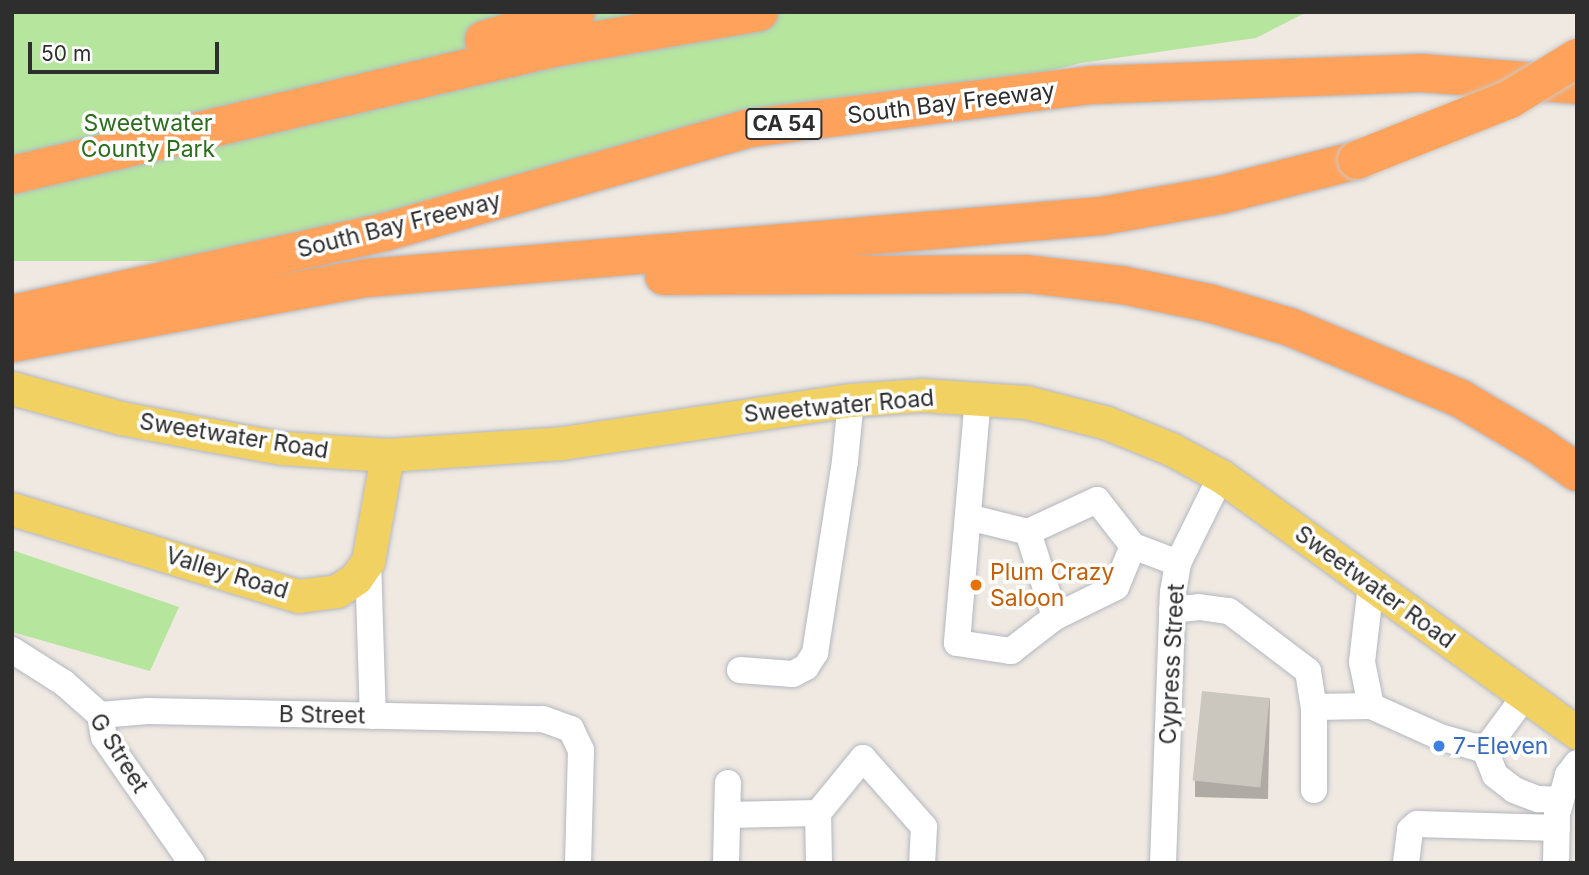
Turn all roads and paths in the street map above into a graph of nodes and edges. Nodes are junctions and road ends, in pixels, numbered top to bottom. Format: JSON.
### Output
{"nodes":[{"id":1,"x":576,"y":12,"type":"edge"},
{"id":2,"x":759,"y":12,"type":"edge"},
{"id":3,"x":1577,"y":58,"type":"edge"},
{"id":4,"x":1577,"y":85,"type":"edge"},
{"id":5,"x":145,"y":142,"type":"junction"},
{"id":6,"x":12,"y":175,"type":"edge"},
{"id":7,"x":548,"y":262,"type":"junction"},
{"id":8,"x":12,"y":314,"type":"edge"},
{"id":9,"x":12,"y":342,"type":"edge"},
{"id":10,"x":12,"y":388,"type":"edge"},
{"id":11,"x":978,"y":397,"type":"junction"},
{"id":12,"x":851,"y":400,"type":"junction"},
{"id":13,"x":387,"y":455,"type":"junction"},
{"id":14,"x":1577,"y":472,"type":"edge"},
{"id":15,"x":1221,"y":476,"type":"junction"},
{"id":16,"x":12,"y":509,"type":"edge"},
{"id":17,"x":968,"y":517,"type":"junction"},
{"id":18,"x":1028,"y":532,"type":"junction"},
{"id":19,"x":1133,"y":546,"type":"junction"},
{"id":20,"x":368,"y":561,"type":"junction"},
{"id":21,"x":1178,"y":563,"type":"junction"},
{"id":22,"x":1371,"y":584,"type":"junction"},
{"id":23,"x":1172,"y":610,"type":"junction"},
{"id":24,"x":1055,"y":617,"type":"junction"},
{"id":25,"x":12,"y":650,"type":"edge"},
{"id":26,"x":740,"y":670,"type":"dead end"},
{"id":27,"x":1525,"y":696,"type":"junction"},
{"id":28,"x":1371,"y":706,"type":"junction"},
{"id":29,"x":1314,"y":707,"type":"junction"},
{"id":30,"x":100,"y":715,"type":"junction"},
{"id":31,"x":373,"y":716,"type":"junction"},
{"id":32,"x":1577,"y":733,"type":"edge"},
{"id":33,"x":1485,"y":750,"type":"junction"},
{"id":34,"x":1577,"y":763,"type":"edge"},
{"id":35,"x":728,"y":783,"type":"dead end"},
{"id":36,"x":1314,"y":790,"type":"dead end"},
{"id":37,"x":1561,"y":800,"type":"junction"},
{"id":38,"x":818,"y":813,"type":"junction"},
{"id":39,"x":727,"y":815,"type":"junction"},
{"id":40,"x":1557,"y":828,"type":"junction"},
{"id":41,"x":192,"y":863,"type":"edge"},
{"id":42,"x":578,"y":863,"type":"edge"},
{"id":43,"x":726,"y":863,"type":"edge"},
{"id":44,"x":819,"y":863,"type":"edge"},
{"id":45,"x":922,"y":863,"type":"edge"},
{"id":46,"x":1163,"y":863,"type":"edge"},
{"id":47,"x":1406,"y":863,"type":"edge"},
{"id":48,"x":1556,"y":863,"type":"edge"}],
"edges":[{"from":1,"to":5,"type":"highway"},
{"from":2,"to":5,"type":"highway"},
{"from":3,"to":7,"type":"highway","bridge":true},
{"from":4,"to":8,"type":"highway","name":"South Bay Freeway","number":"CA 54"},
{"from":5,"to":6,"type":"highway"},
{"from":7,"to":9,"type":"highway"},
{"from":7,"to":14,"type":"highway"},
{"from":10,"to":13,"type":"main road","name":"Sweetwater Road"},
{"from":11,"to":12,"type":"main road","name":"Sweetwater Road"},
{"from":11,"to":15,"type":"main road","name":"Sweetwater Road"},
{"from":11,"to":17,"type":"street"},
{"from":12,"to":13,"type":"main road","name":"Sweetwater Road"},
{"from":12,"to":26,"type":"street"},
{"from":13,"to":20,"type":"main road"},
{"from":15,"to":21,"type":"street","name":"Cypress Street"},
{"from":15,"to":22,"type":"main road","name":"Sweetwater Road"},
{"from":16,"to":20,"type":"main road","name":"Valley Road"},
{"from":17,"to":18,"type":"street"},
{"from":17,"to":24,"type":"street"},
{"from":18,"to":19,"type":"street"},
{"from":18,"to":24,"type":"street"},
{"from":19,"to":21,"type":"street"},
{"from":19,"to":24,"type":"street"},
{"from":20,"to":31,"type":"street"},
{"from":21,"to":23,"type":"street","name":"Cypress Street"},
{"from":22,"to":27,"type":"main road","name":"Sweetwater Road"},
{"from":22,"to":28,"type":"street"},
{"from":23,"to":29,"type":"street"},
{"from":23,"to":46,"type":"street","name":"Cypress Street"},
{"from":25,"to":30,"type":"street","name":"G Street"},
{"from":27,"to":32,"type":"main road","name":"Sweetwater Road"},
{"from":27,"to":33,"type":"street"},
{"from":28,"to":29,"type":"street"},
{"from":28,"to":33,"type":"street"},
{"from":29,"to":36,"type":"street"},
{"from":30,"to":31,"type":"street","name":"B Street"},
{"from":30,"to":41,"type":"street","name":"G Street"},
{"from":31,"to":42,"type":"street","name":"B Street"},
{"from":33,"to":37,"type":"street"},
{"from":34,"to":37,"type":"street"},
{"from":35,"to":39,"type":"street"},
{"from":37,"to":40,"type":"street"},
{"from":38,"to":39,"type":"street"},
{"from":38,"to":44,"type":"street"},
{"from":38,"to":45,"type":"street"},
{"from":39,"to":43,"type":"street"},
{"from":40,"to":47,"type":"street"},
{"from":40,"to":48,"type":"street"}]}
